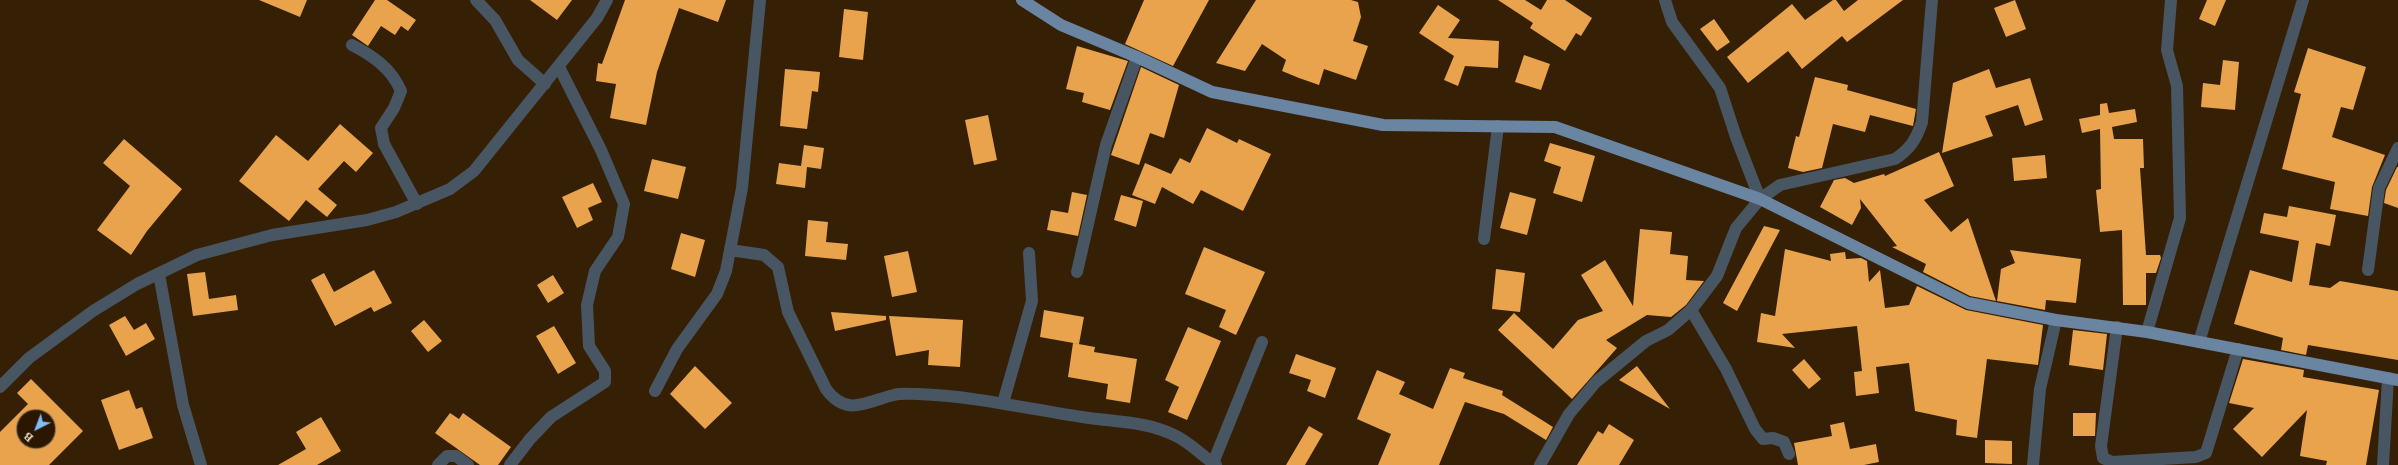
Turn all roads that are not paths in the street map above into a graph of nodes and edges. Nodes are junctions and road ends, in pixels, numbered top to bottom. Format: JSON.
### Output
{"nodes":[{"id":1,"x":476,"y":0,"type":"edge"},
{"id":2,"x":607,"y":0,"type":"edge"},
{"id":3,"x":760,"y":0,"type":"edge"},
{"id":4,"x":1022,"y":0,"type":"edge"},
{"id":5,"x":1665,"y":0,"type":"edge"},
{"id":6,"x":1932,"y":0,"type":"edge"},
{"id":7,"x":2171,"y":0,"type":"edge"},
{"id":8,"x":2304,"y":0,"type":"edge"},
{"id":9,"x":352,"y":45,"type":"dead end"},
{"id":10,"x":1137,"y":57,"type":"junction"},
{"id":11,"x":559,"y":66,"type":"junction"},
{"id":12,"x":545,"y":84,"type":"junction"},
{"id":13,"x":1498,"y":126,"type":"junction"},
{"id":14,"x":2398,"y":148,"type":"edge"},
{"id":15,"x":1760,"y":199,"type":"junction"},
{"id":16,"x":417,"y":204,"type":"junction"},
{"id":17,"x":1484,"y":239,"type":"dead end"},
{"id":18,"x":730,"y":250,"type":"junction"},
{"id":19,"x":1029,"y":253,"type":"dead end"},
{"id":20,"x":2368,"y":270,"type":"dead end"},
{"id":21,"x":1077,"y":272,"type":"dead end"},
{"id":22,"x":159,"y":274,"type":"junction"},
{"id":23,"x":1691,"y":310,"type":"junction"},
{"id":24,"x":2056,"y":320,"type":"junction"},
{"id":25,"x":2117,"y":327,"type":"junction"},
{"id":26,"x":2147,"y":332,"type":"junction"},
{"id":27,"x":1262,"y":342,"type":"dead end"},
{"id":28,"x":2199,"y":342,"type":"junction"},
{"id":29,"x":2238,"y":349,"type":"junction"},
{"id":30,"x":2393,"y":379,"type":"edge"},
{"id":31,"x":0,"y":387,"type":"edge"},
{"id":32,"x":655,"y":391,"type":"dead end"},
{"id":33,"x":1003,"y":403,"type":"junction"},
{"id":34,"x":1789,"y":454,"type":"dead end"},
{"id":35,"x":1214,"y":464,"type":"edge"},
{"id":36,"x":201,"y":465,"type":"edge"},
{"id":37,"x":438,"y":465,"type":"edge"},
{"id":38,"x":468,"y":465,"type":"edge"},
{"id":39,"x":510,"y":465,"type":"edge"},
{"id":40,"x":1540,"y":465,"type":"edge"},
{"id":41,"x":2033,"y":465,"type":"edge"},
{"id":42,"x":2383,"y":465,"type":"edge"}],
"edges":[{"from":1,"to":12,"type":"street"},
{"from":2,"to":11,"type":"street"},
{"from":3,"to":18,"type":"street"},
{"from":4,"to":10,"type":"main road"},
{"from":5,"to":15,"type":"street"},
{"from":6,"to":15,"type":"street"},
{"from":7,"to":26,"type":"street"},
{"from":8,"to":28,"type":"street"},
{"from":9,"to":16,"type":"street"},
{"from":10,"to":13,"type":"main road"},
{"from":10,"to":21,"type":"street"},
{"from":11,"to":12,"type":"street"},
{"from":11,"to":39,"type":"street"},
{"from":12,"to":16,"type":"street"},
{"from":13,"to":15,"type":"main road"},
{"from":13,"to":17,"type":"street"},
{"from":14,"to":20,"type":"street"},
{"from":15,"to":23,"type":"street"},
{"from":15,"to":24,"type":"main road"},
{"from":16,"to":22,"type":"street"},
{"from":18,"to":32,"type":"street"},
{"from":18,"to":33,"type":"street"},
{"from":19,"to":33,"type":"street"},
{"from":22,"to":31,"type":"street"},
{"from":22,"to":36,"type":"street"},
{"from":23,"to":34,"type":"street"},
{"from":23,"to":40,"type":"street"},
{"from":24,"to":25,"type":"main road"},
{"from":24,"to":41,"type":"street"},
{"from":25,"to":26,"type":"main road"},
{"from":25,"to":29,"type":"street"},
{"from":26,"to":28,"type":"main road"},
{"from":27,"to":35,"type":"street"},
{"from":28,"to":29,"type":"main road"},
{"from":29,"to":30,"type":"main road"},
{"from":30,"to":42,"type":"street"},
{"from":33,"to":35,"type":"street"},
{"from":37,"to":38,"type":"street"}]}
